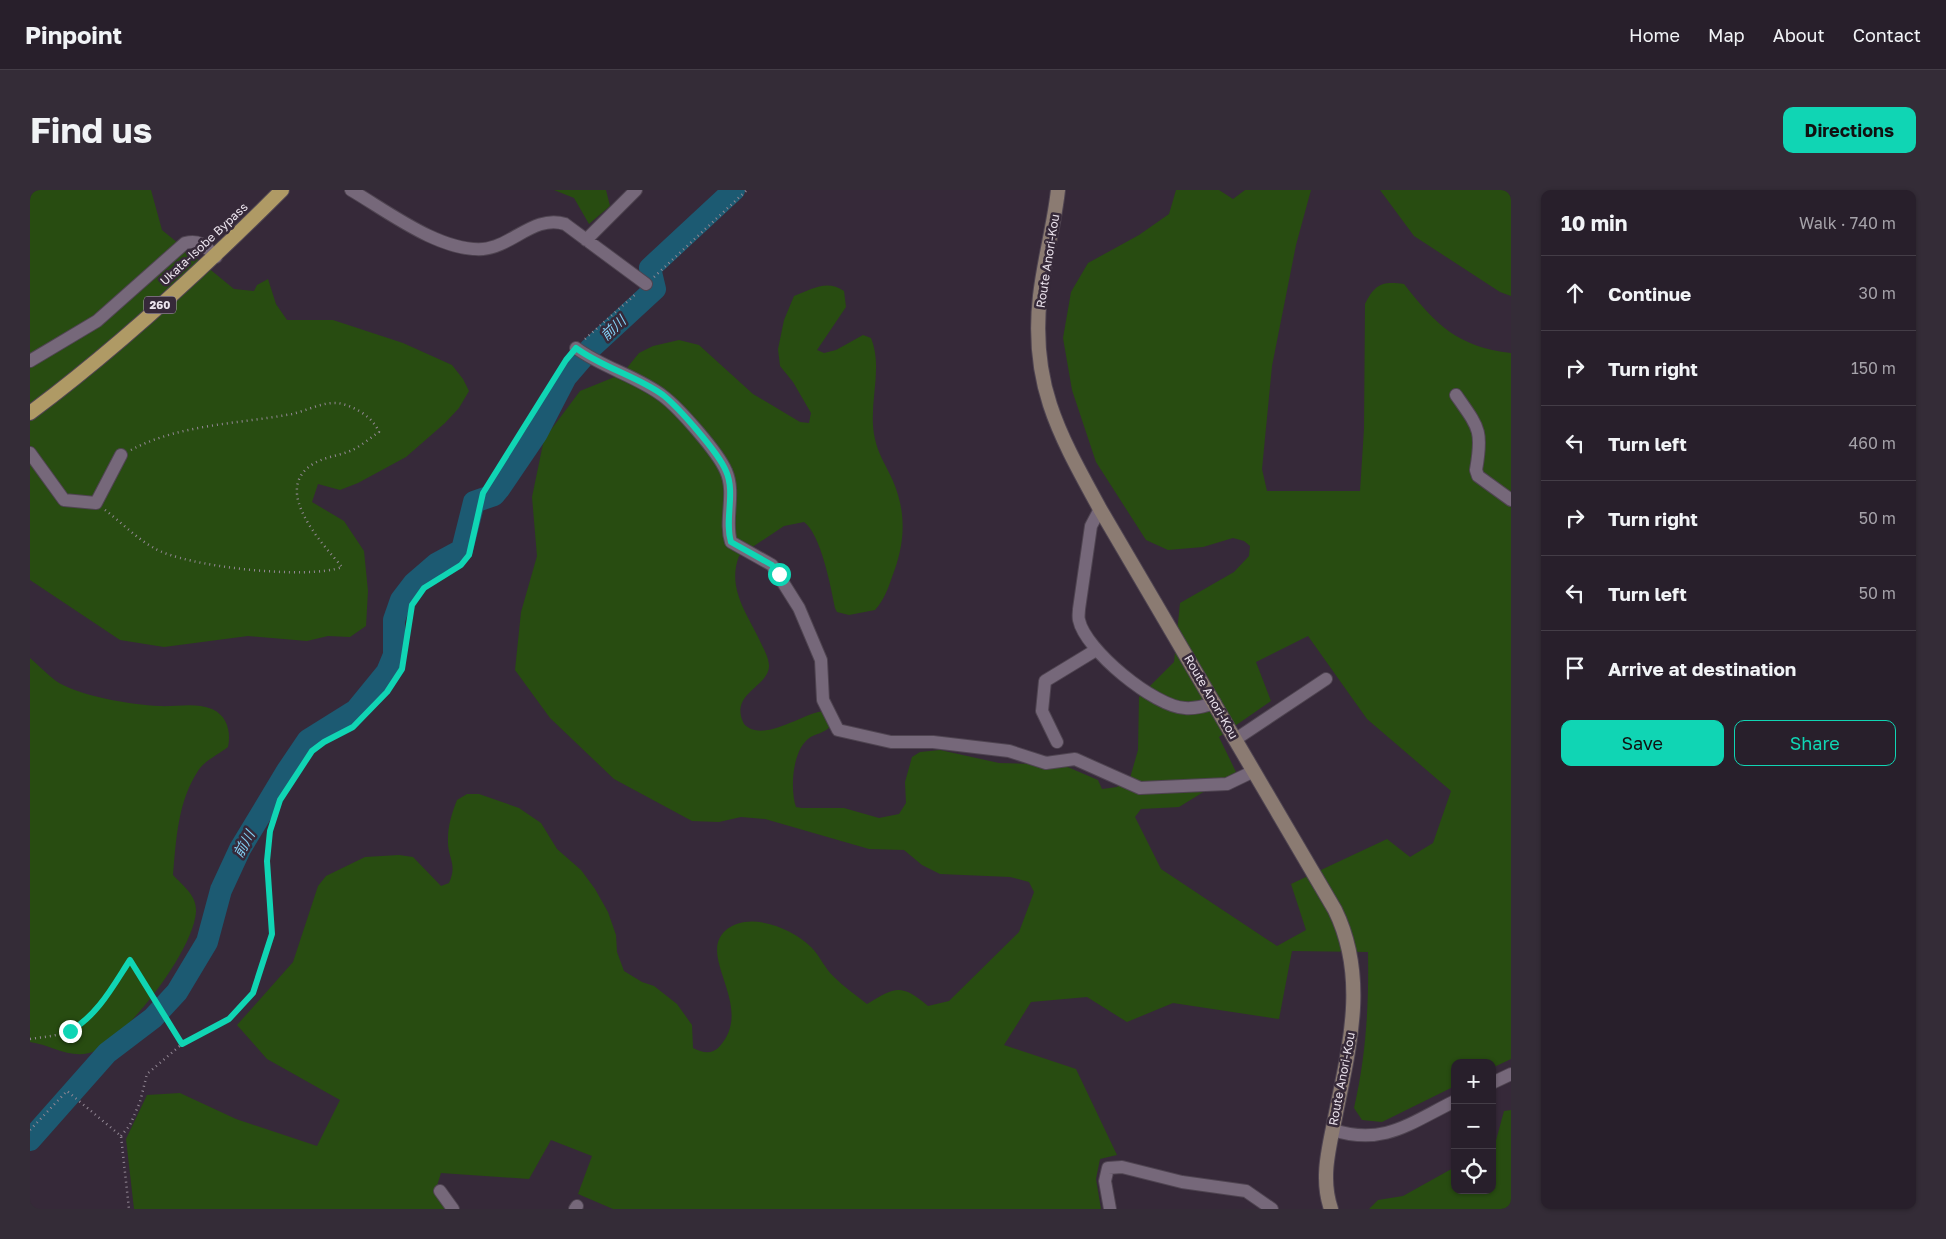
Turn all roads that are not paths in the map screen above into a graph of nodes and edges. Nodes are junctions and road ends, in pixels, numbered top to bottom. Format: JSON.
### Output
{"nodes":[{"id":1,"x":282,"y":190,"type":"edge"},
{"id":2,"x":351,"y":190,"type":"edge"},
{"id":3,"x":636,"y":190,"type":"edge"},
{"id":4,"x":1058,"y":190,"type":"edge"},
{"id":5,"x":586,"y":240,"type":"junction"},
{"id":6,"x":216,"y":257,"type":"junction"},
{"id":7,"x":646,"y":284,"type":"road end"},
{"id":8,"x":583,"y":353,"type":"road end"},
{"id":9,"x":30,"y":361,"type":"edge"},
{"id":10,"x":1456,"y":395,"type":"dead end"},
{"id":11,"x":30,"y":413,"type":"edge"},
{"id":12,"x":30,"y":453,"type":"edge"},
{"id":13,"x":121,"y":455,"type":"road end"},
{"id":14,"x":1511,"y":500,"type":"edge"},
{"id":15,"x":1100,"y":509,"type":"junction"},
{"id":16,"x":1096,"y":650,"type":"junction"},
{"id":17,"x":1326,"y":679,"type":"dead end"},
{"id":18,"x":1215,"y":703,"type":"junction"},
{"id":19,"x":1236,"y":739,"type":"junction"},
{"id":20,"x":1057,"y":742,"type":"dead end"},
{"id":21,"x":1254,"y":770,"type":"junction"},
{"id":22,"x":1511,"y":1074,"type":"edge"},
{"id":23,"x":1496,"y":1081,"type":"edge"},
{"id":24,"x":1451,"y":1103,"type":"edge"},
{"id":25,"x":1332,"y":1130,"type":"junction"},
{"id":26,"x":440,"y":1191,"type":"dead end"},
{"id":27,"x":453,"y":1209,"type":"edge"},
{"id":28,"x":1110,"y":1209,"type":"edge"},
{"id":29,"x":1272,"y":1209,"type":"edge"},
{"id":30,"x":1331,"y":1209,"type":"edge"}],
"edges":[{"from":1,"to":6,"type":"highway","name":"Ukata-Isobe Bypass","number":"260"},
{"from":2,"to":5,"type":"street"},
{"from":3,"to":5,"type":"street"},
{"from":4,"to":15,"type":"main road","name":"Route Anori-Kou"},
{"from":5,"to":7,"type":"street"},
{"from":6,"to":9,"type":"street"},
{"from":6,"to":11,"type":"highway","name":"Ukata-Isobe Bypass","number":"260"},
{"from":8,"to":21,"type":"street"},
{"from":10,"to":14,"type":"street"},
{"from":12,"to":13,"type":"street"},
{"from":15,"to":16,"type":"street"},
{"from":15,"to":18,"type":"main road","name":"Route Anori-Kou"},
{"from":16,"to":18,"type":"street"},
{"from":16,"to":20,"type":"street"},
{"from":17,"to":19,"type":"street"},
{"from":18,"to":19,"type":"main road","name":"Route Anori-Kou"},
{"from":19,"to":21,"type":"main road","name":"Route Anori-Kou"},
{"from":21,"to":25,"type":"main road","name":"Route Anori-Kou"},
{"from":22,"to":23,"type":"street"},
{"from":24,"to":25,"type":"street"},
{"from":25,"to":30,"type":"main road","name":"Route Anori-Kou"},
{"from":26,"to":27,"type":"street"},
{"from":28,"to":29,"type":"street"}]}
